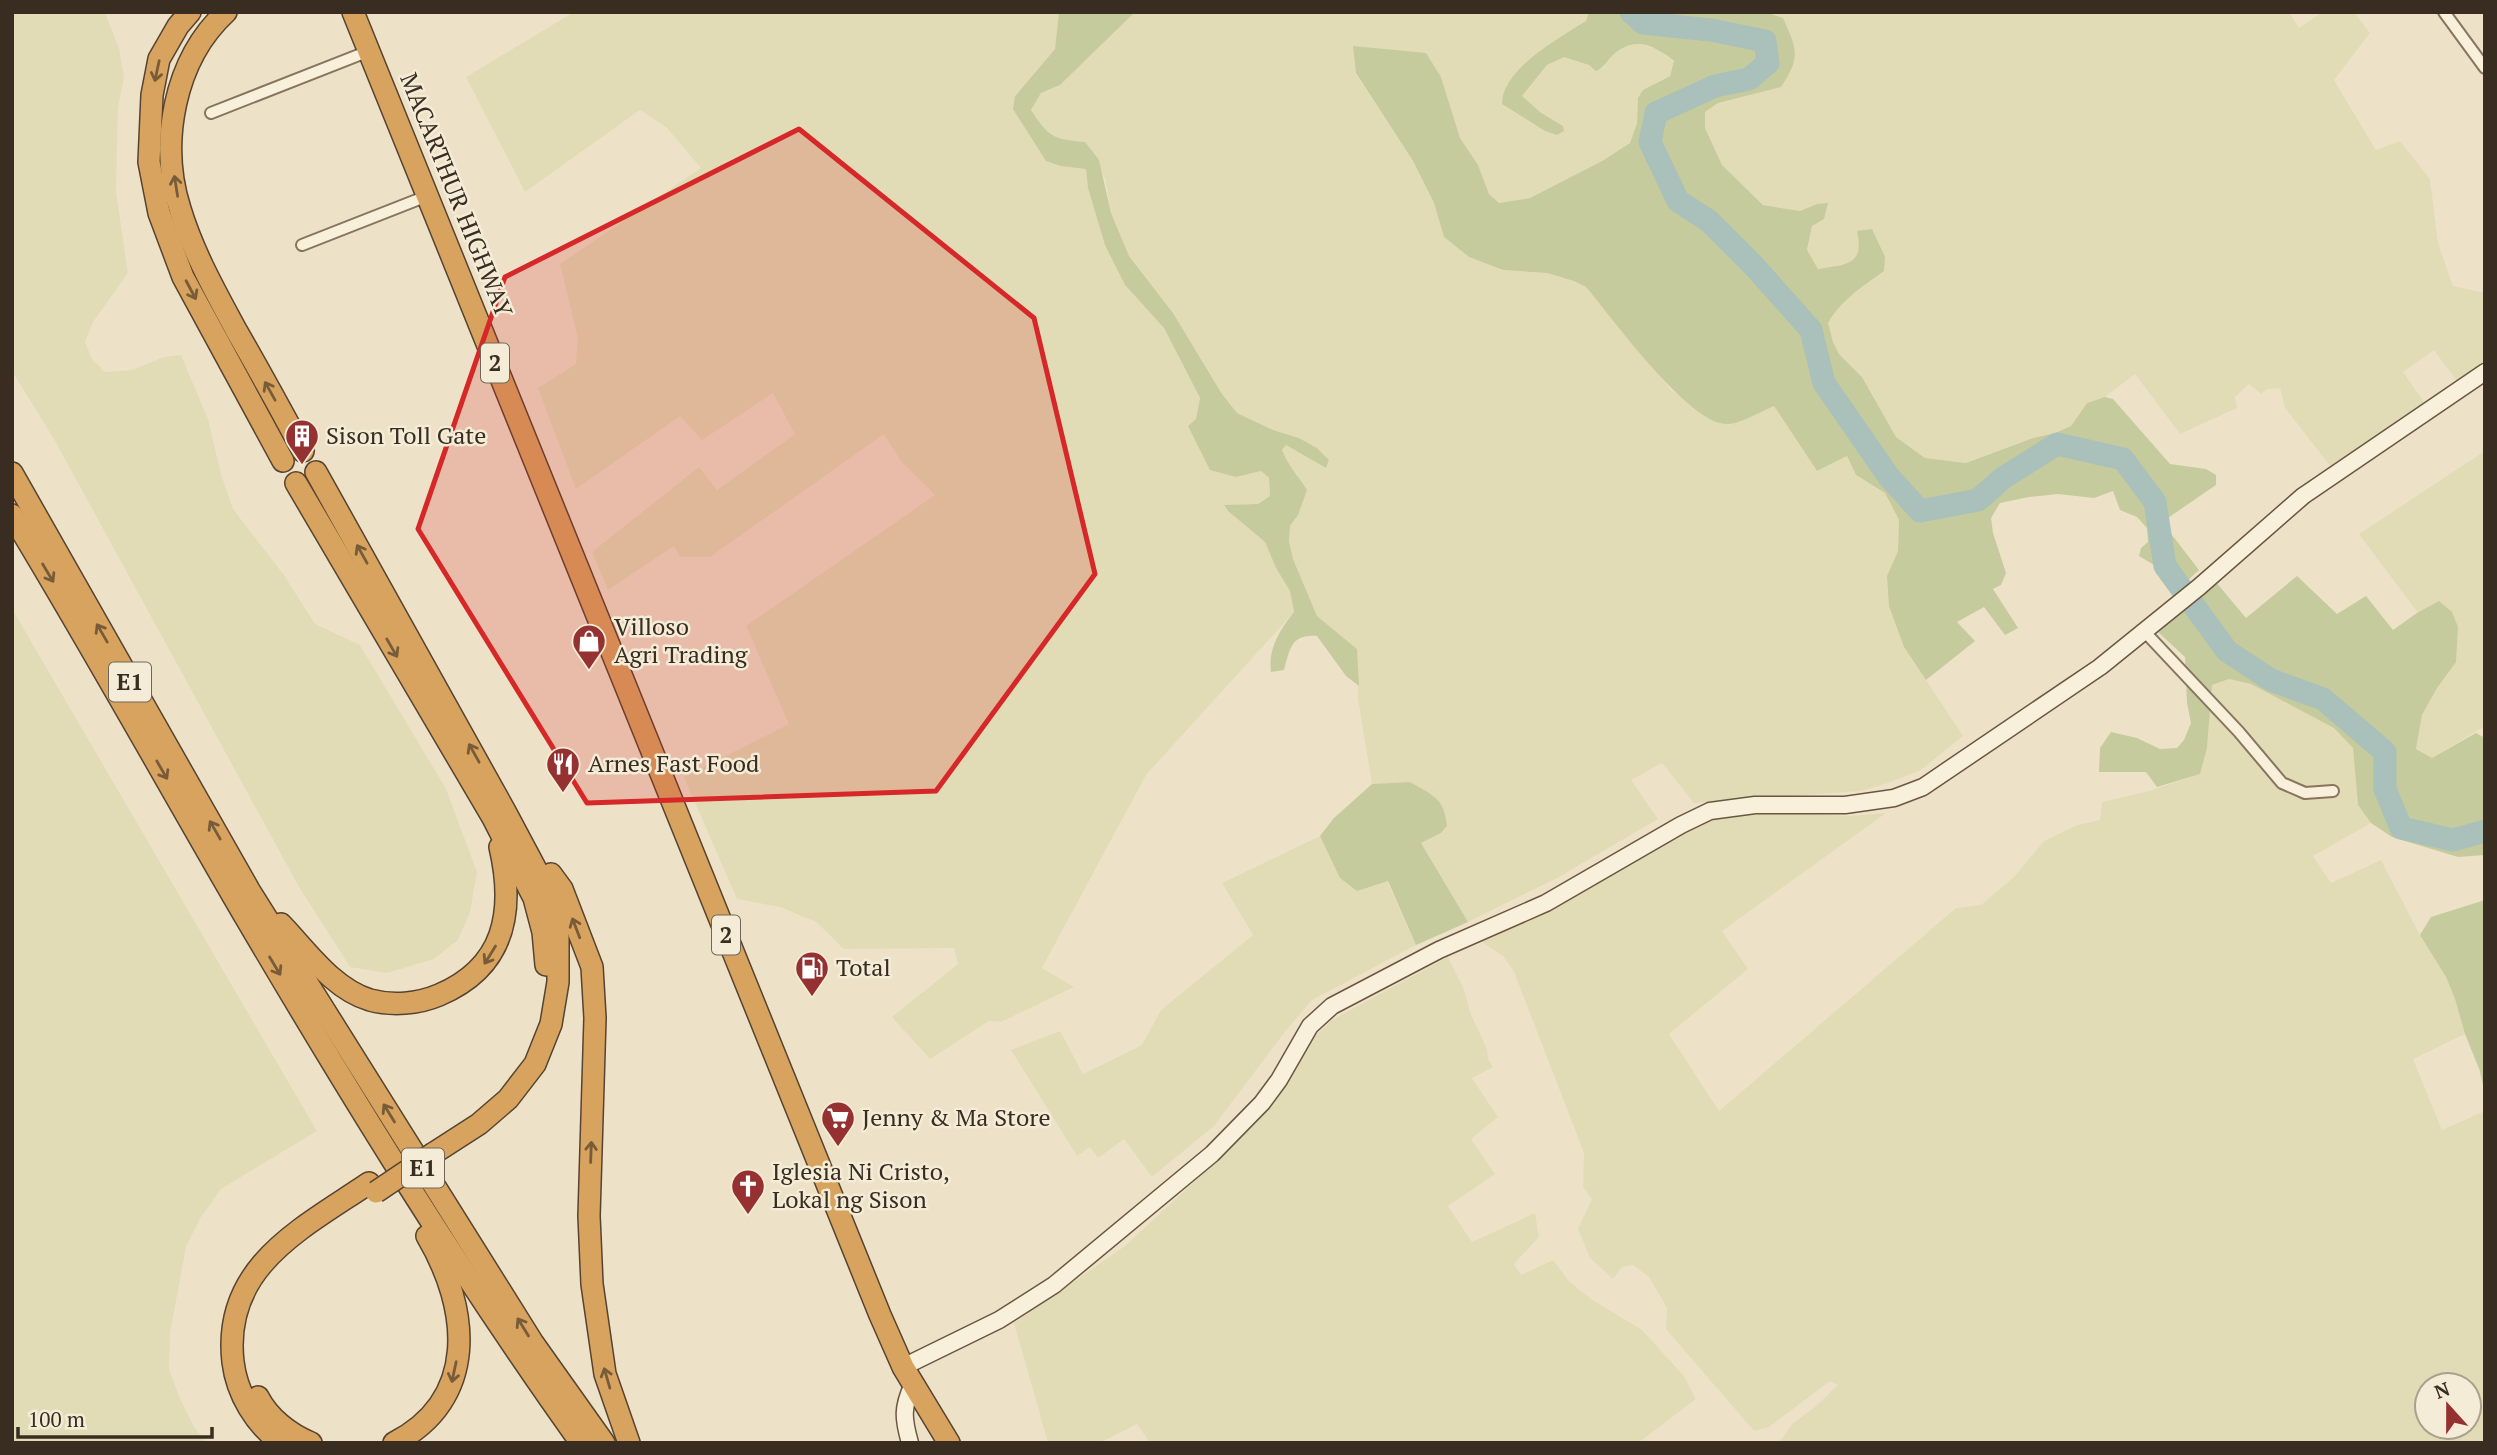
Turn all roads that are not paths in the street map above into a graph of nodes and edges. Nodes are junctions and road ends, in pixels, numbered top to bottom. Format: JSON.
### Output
{"nodes":[{"id":1,"x":190,"y":12,"type":"edge"},
{"id":2,"x":226,"y":12,"type":"edge"},
{"id":3,"x":354,"y":12,"type":"edge"},
{"id":4,"x":2444,"y":12,"type":"edge"},
{"id":5,"x":369,"y":51,"type":"junction"},
{"id":6,"x":2485,"y":68,"type":"edge"},
{"id":7,"x":211,"y":113,"type":"dead end"},
{"id":8,"x":427,"y":196,"type":"junction"},
{"id":9,"x":302,"y":244,"type":"dead end"},
{"id":10,"x":2485,"y":372,"type":"edge"},
{"id":11,"x":303,"y":451,"type":"dead end"},
{"id":12,"x":283,"y":461,"type":"dead end"},
{"id":13,"x":316,"y":472,"type":"dead end"},
{"id":14,"x":12,"y":473,"type":"edge"},
{"id":15,"x":296,"y":483,"type":"dead end"},
{"id":16,"x":12,"y":515,"type":"edge"},
{"id":17,"x":2144,"y":631,"type":"junction"},
{"id":18,"x":2333,"y":792,"type":"dead end"},
{"id":19,"x":500,"y":815,"type":"junction"},
{"id":20,"x":248,"y":890,"type":"junction"},
{"id":21,"x":398,"y":1171,"type":"junction"},
{"id":22,"x":372,"y":1187,"type":"junction"},
{"id":23,"x":908,"y":1376,"type":"junction"},
{"id":24,"x":281,"y":1443,"type":"edge"},
{"id":25,"x":311,"y":1443,"type":"edge"},
{"id":26,"x":394,"y":1443,"type":"edge"},
{"id":27,"x":581,"y":1443,"type":"edge"},
{"id":28,"x":604,"y":1443,"type":"edge"},
{"id":29,"x":629,"y":1443,"type":"edge"},
{"id":30,"x":910,"y":1443,"type":"edge"},
{"id":31,"x":949,"y":1443,"type":"edge"}],
"edges":[{"from":1,"to":12,"type":"highway","one_way":true},
{"from":11,"to":2,"type":"highway","one_way":true},
{"from":3,"to":5,"type":"highway","name":"MACARTHUR HIGHWAY","number":"2"},
{"from":4,"to":6,"type":"street"},
{"from":5,"to":7,"type":"street"},
{"from":5,"to":8,"type":"highway","name":"MACARTHUR HIGHWAY","number":"2"},
{"from":8,"to":9,"type":"street"},
{"from":8,"to":23,"type":"highway","name":"MACARTHUR HIGHWAY","number":"2"},
{"from":10,"to":17,"type":"street"},
{"from":19,"to":13,"type":"highway","one_way":true},
{"from":20,"to":14,"type":"highway","number":"E1","one_way":true},
{"from":15,"to":19,"type":"highway","one_way":true},
{"from":16,"to":21,"type":"highway","number":"E1","one_way":true},
{"from":17,"to":18,"type":"street"},
{"from":17,"to":23,"type":"street"},
{"from":19,"to":20,"type":"highway","one_way":true},
{"from":19,"to":22,"type":"highway"},
{"from":29,"to":19,"type":"highway","one_way":true},
{"from":28,"to":20,"type":"highway","number":"E1","one_way":true},
{"from":21,"to":26,"type":"highway","one_way":true},
{"from":21,"to":27,"type":"highway","number":"E1"},
{"from":22,"to":24,"type":"highway"},
{"from":22,"to":25,"type":"highway"},
{"from":23,"to":30,"type":"street"},
{"from":23,"to":31,"type":"highway","name":"MACARTHUR HIGHWAY","number":"2"}]}
